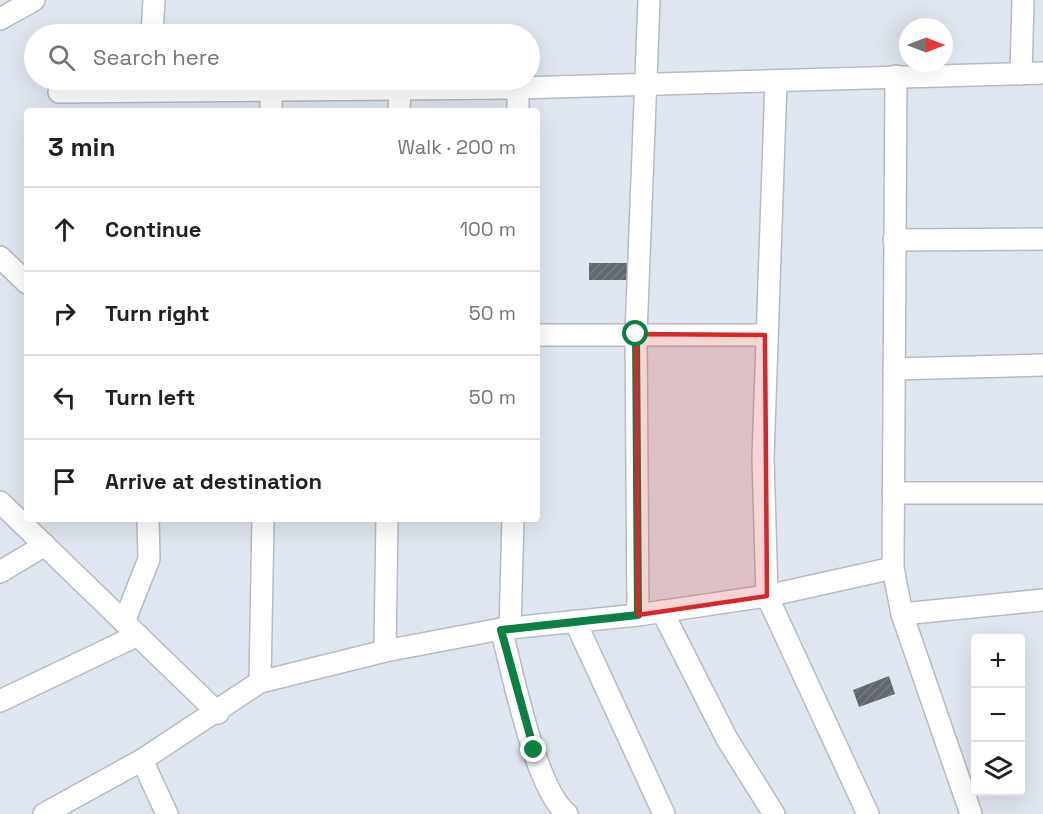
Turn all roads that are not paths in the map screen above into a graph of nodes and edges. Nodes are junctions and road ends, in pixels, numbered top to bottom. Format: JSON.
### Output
{"nodes":[{"id":1,"x":34,"y":0,"type":"edge"},
{"id":2,"x":154,"y":0,"type":"edge"},
{"id":3,"x":649,"y":0,"type":"edge"},
{"id":4,"x":1023,"y":0,"type":"edge"},
{"id":5,"x":0,"y":19,"type":"edge"},
{"id":6,"x":153,"y":24,"type":"edge"},
{"id":7,"x":1043,"y":73,"type":"edge"},
{"id":8,"x":1021,"y":74,"type":"junction"},
{"id":9,"x":896,"y":76,"type":"junction"},
{"id":10,"x":776,"y":81,"type":"junction"},
{"id":11,"x":648,"y":83,"type":"junction"},
{"id":12,"x":540,"y":87,"type":"edge"},
{"id":13,"x":388,"y":90,"type":"edge"},
{"id":14,"x":399,"y":90,"type":"edge"},
{"id":15,"x":518,"y":90,"type":"edge"},
{"id":16,"x":59,"y":92,"type":"dead end"},
{"id":17,"x":150,"y":94,"type":"edge"},
{"id":18,"x":271,"y":101,"type":"edge"},
{"id":19,"x":399,"y":108,"type":"edge"},
{"id":20,"x":518,"y":108,"type":"edge"},
{"id":21,"x":1043,"y":239,"type":"edge"},
{"id":22,"x":894,"y":240,"type":"junction"},
{"id":23,"x":0,"y":257,"type":"edge"},
{"id":24,"x":24,"y":280,"type":"edge"},
{"id":25,"x":636,"y":334,"type":"junction"},
{"id":26,"x":540,"y":335,"type":"edge"},
{"id":27,"x":765,"y":335,"type":"junction"},
{"id":28,"x":1043,"y":365,"type":"edge"},
{"id":29,"x":894,"y":369,"type":"junction"},
{"id":30,"x":893,"y":493,"type":"junction"},
{"id":31,"x":1043,"y":494,"type":"edge"},
{"id":32,"x":0,"y":502,"type":"edge"},
{"id":33,"x":148,"y":522,"type":"edge"},
{"id":34,"x":263,"y":522,"type":"edge"},
{"id":35,"x":387,"y":522,"type":"edge"},
{"id":36,"x":513,"y":522,"type":"edge"},
{"id":37,"x":45,"y":544,"type":"junction"},
{"id":38,"x":893,"y":568,"type":"junction"},
{"id":39,"x":0,"y":572,"type":"edge"},
{"id":40,"x":767,"y":596,"type":"junction"},
{"id":41,"x":1043,"y":600,"type":"edge"},
{"id":42,"x":662,"y":610,"type":"junction"},
{"id":43,"x":902,"y":614,"type":"junction"},
{"id":44,"x":638,"y":615,"type":"junction"},
{"id":45,"x":575,"y":621,"type":"junction"},
{"id":46,"x":131,"y":629,"type":"junction"},
{"id":47,"x":506,"y":629,"type":"junction"},
{"id":48,"x":385,"y":651,"type":"junction"},
{"id":49,"x":260,"y":682,"type":"junction"},
{"id":50,"x":0,"y":701,"type":"edge"},
{"id":51,"x":218,"y":713,"type":"junction"},
{"id":52,"x":142,"y":760,"type":"junction"},
{"id":53,"x":53,"y":812,"type":"edge"},
{"id":54,"x":167,"y":814,"type":"edge"},
{"id":55,"x":567,"y":814,"type":"edge"},
{"id":56,"x":664,"y":814,"type":"edge"},
{"id":57,"x":774,"y":814,"type":"edge"},
{"id":58,"x":868,"y":814,"type":"edge"},
{"id":59,"x":971,"y":814,"type":"edge"}],
"edges":[{"from":1,"to":5,"type":"street"},
{"from":2,"to":6,"type":"street"},
{"from":3,"to":11,"type":"street"},
{"from":4,"to":8,"type":"street"},
{"from":7,"to":8,"type":"street"},
{"from":8,"to":9,"type":"street"},
{"from":9,"to":10,"type":"street"},
{"from":9,"to":22,"type":"street"},
{"from":10,"to":11,"type":"street"},
{"from":10,"to":27,"type":"street"},
{"from":11,"to":12,"type":"street"},
{"from":11,"to":25,"type":"street"},
{"from":13,"to":18,"type":"street"},
{"from":14,"to":19,"type":"street"},
{"from":15,"to":20,"type":"street"},
{"from":16,"to":17,"type":"street"},
{"from":17,"to":18,"type":"street"},
{"from":21,"to":22,"type":"street"},
{"from":22,"to":29,"type":"street"},
{"from":23,"to":24,"type":"street"},
{"from":25,"to":26,"type":"street"},
{"from":25,"to":27,"type":"street"},
{"from":25,"to":44,"type":"street"},
{"from":27,"to":40,"type":"street"},
{"from":28,"to":29,"type":"street"},
{"from":29,"to":30,"type":"street"},
{"from":30,"to":31,"type":"street"},
{"from":30,"to":38,"type":"street"},
{"from":32,"to":37,"type":"street"},
{"from":33,"to":46,"type":"street"},
{"from":34,"to":49,"type":"street"},
{"from":35,"to":48,"type":"street"},
{"from":36,"to":47,"type":"street"},
{"from":37,"to":39,"type":"street"},
{"from":37,"to":46,"type":"street"},
{"from":38,"to":40,"type":"street"},
{"from":38,"to":43,"type":"street"},
{"from":40,"to":42,"type":"street"},
{"from":40,"to":58,"type":"street"},
{"from":41,"to":43,"type":"street"},
{"from":42,"to":44,"type":"street"},
{"from":42,"to":57,"type":"street"},
{"from":43,"to":59,"type":"street"},
{"from":44,"to":45,"type":"street"},
{"from":45,"to":47,"type":"street"},
{"from":45,"to":56,"type":"street"},
{"from":46,"to":50,"type":"street"},
{"from":46,"to":51,"type":"street"},
{"from":47,"to":48,"type":"street"},
{"from":47,"to":55,"type":"street"},
{"from":48,"to":49,"type":"street"},
{"from":49,"to":51,"type":"street"},
{"from":51,"to":52,"type":"street"},
{"from":52,"to":53,"type":"street"},
{"from":52,"to":54,"type":"street"}]}
